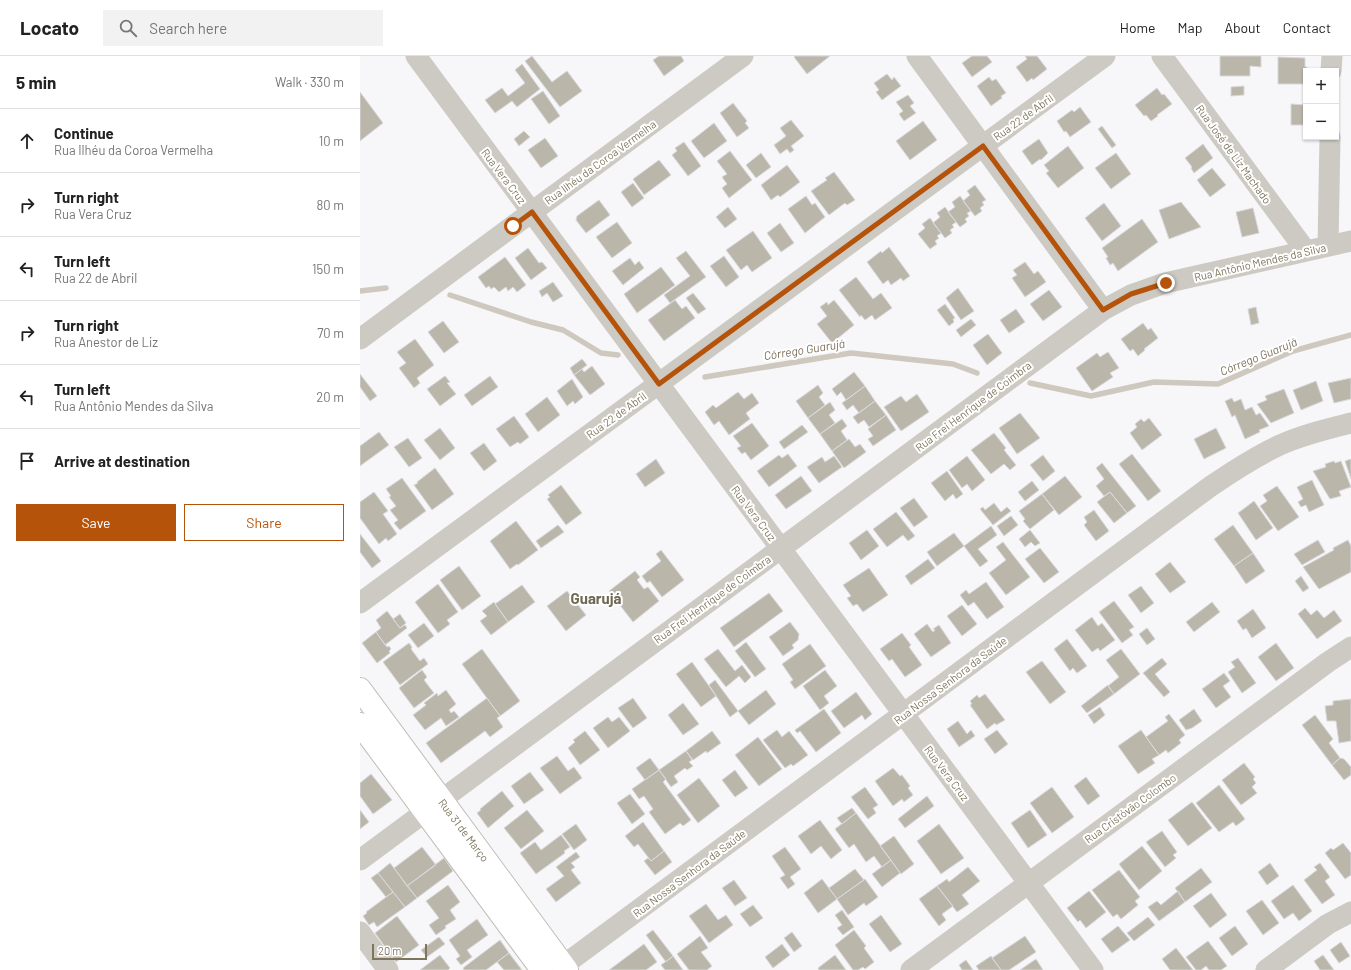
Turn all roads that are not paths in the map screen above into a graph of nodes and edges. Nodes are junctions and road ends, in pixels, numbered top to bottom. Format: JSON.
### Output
{"nodes":[{"id":1,"x":416,"y":56,"type":"edge"},
{"id":2,"x":743,"y":56,"type":"edge"},
{"id":3,"x":917,"y":56,"type":"edge"},
{"id":4,"x":1105,"y":56,"type":"edge"},
{"id":5,"x":1162,"y":56,"type":"edge"},
{"id":6,"x":1332,"y":56,"type":"edge"},
{"id":7,"x":1331,"y":68,"type":"edge"},
{"id":8,"x":1330,"y":140,"type":"edge"},
{"id":9,"x":983,"y":146,"type":"junction"},
{"id":10,"x":532,"y":212,"type":"junction"},
{"id":11,"x":1351,"y":241,"type":"edge"},
{"id":12,"x":1328,"y":246,"type":"junction"},
{"id":13,"x":1306,"y":251,"type":"junction"},
{"id":14,"x":1103,"y":310,"type":"junction"},
{"id":15,"x":360,"y":339,"type":"edge"},
{"id":16,"x":659,"y":384,"type":"junction"},
{"id":17,"x":1351,"y":423,"type":"edge"},
{"id":18,"x":781,"y":548,"type":"junction"},
{"id":19,"x":360,"y":603,"type":"edge"},
{"id":20,"x":1351,"y":648,"type":"edge"},
{"id":21,"x":360,"y":689,"type":"edge"},
{"id":22,"x":904,"y":714,"type":"junction"},
{"id":23,"x":360,"y":724,"type":"edge"},
{"id":24,"x":433,"y":805,"type":"junction"},
{"id":25,"x":360,"y":860,"type":"edge"},
{"id":26,"x":1029,"y":883,"type":"junction"},
{"id":27,"x":1351,"y":912,"type":"edge"},
{"id":28,"x":360,"y":932,"type":"edge"},
{"id":29,"x":566,"y":968,"type":"edge"},
{"id":30,"x":388,"y":970,"type":"edge"},
{"id":31,"x":542,"y":970,"type":"edge"},
{"id":32,"x":911,"y":970,"type":"edge"},
{"id":33,"x":1093,"y":970,"type":"edge"},
{"id":34,"x":1266,"y":970,"type":"edge"}],
"edges":[{"from":1,"to":10,"type":"street","name":"Rua Vera Cruz"},
{"from":2,"to":10,"type":"street","name":"Rua Ilhéu da Coroa Vermelha"},
{"from":3,"to":9,"type":"street"},
{"from":4,"to":9,"type":"street","name":"Rua 22 de Abril"},
{"from":5,"to":13,"type":"street","name":"Rua José de Liz Machado"},
{"from":6,"to":7,"type":"street"},
{"from":8,"to":12,"type":"street"},
{"from":9,"to":14,"type":"street"},
{"from":9,"to":16,"type":"street","name":"Rua 22 de Abril"},
{"from":10,"to":15,"type":"street","name":"Rua Ilhéu da Coroa Vermelha"},
{"from":10,"to":16,"type":"street","name":"Rua Vera Cruz"},
{"from":11,"to":12,"type":"street","name":"Rua Antônio Mendes da Silva"},
{"from":12,"to":13,"type":"street","name":"Rua Antônio Mendes da Silva"},
{"from":13,"to":14,"type":"street","name":"Rua Antônio Mendes da Silva"},
{"from":14,"to":18,"type":"street","name":"Rua Frei Henrique de Coimbra"},
{"from":16,"to":18,"type":"street","name":"Rua Vera Cruz"},
{"from":16,"to":19,"type":"street","name":"Rua 22 de Abril"},
{"from":17,"to":22,"type":"street","name":"Rua Nossa Senhora da Saúde"},
{"from":18,"to":22,"type":"street","name":"Rua Vera Cruz"},
{"from":18,"to":24,"type":"street","name":"Rua Frei Henrique de Coimbra"},
{"from":20,"to":26,"type":"street","name":"Rua Cristóvão Colombo"},
{"from":21,"to":24,"type":"main road","name":"Rua 31 de Março"},
{"from":22,"to":26,"type":"street","name":"Rua Vera Cruz"},
{"from":22,"to":29,"type":"street","name":"Rua Nossa Senhora da Saúde"},
{"from":23,"to":24,"type":"main road","name":"Rua 31 de Março"},
{"from":24,"to":25,"type":"street","name":"Rua Frei Henrique de Coimbra"},
{"from":24,"to":29,"type":"main road","name":"Rua 31 de Março"},
{"from":24,"to":31,"type":"main road","name":"Rua 31 de Março"},
{"from":26,"to":32,"type":"street","name":"Rua Cristóvão Colombo"},
{"from":26,"to":33,"type":"street","name":"Rua Vera Cruz"},
{"from":27,"to":34,"type":"street"},
{"from":28,"to":30,"type":"street"}]}
